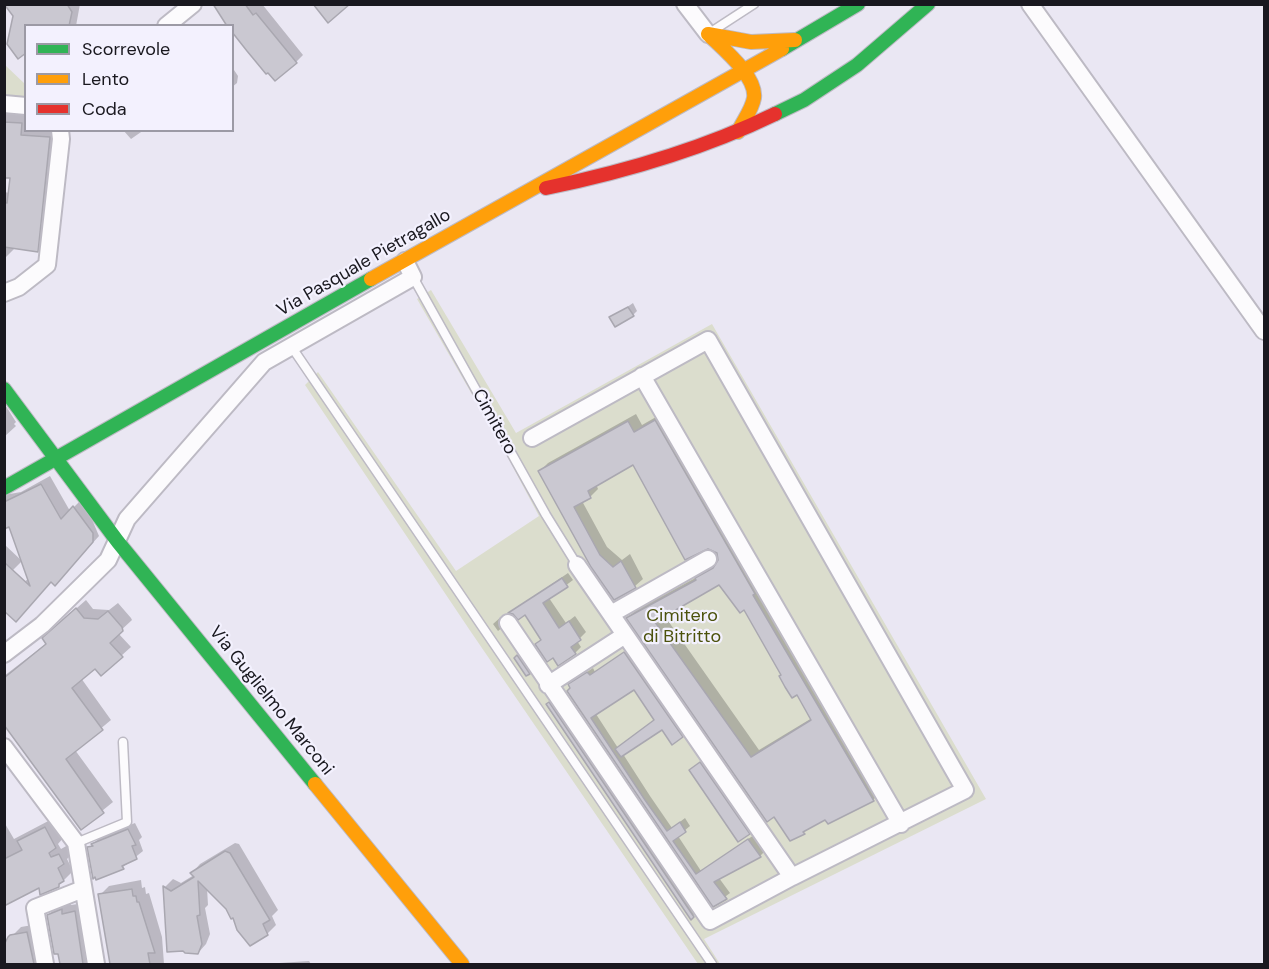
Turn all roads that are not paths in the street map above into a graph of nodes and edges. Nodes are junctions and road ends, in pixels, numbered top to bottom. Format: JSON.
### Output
{"nodes":[{"id":1,"x":193,"y":4,"type":"edge"},
{"id":2,"x":685,"y":4,"type":"edge"},
{"id":3,"x":754,"y":4,"type":"edge"},
{"id":4,"x":858,"y":4,"type":"edge"},
{"id":5,"x":928,"y":4,"type":"edge"},
{"id":6,"x":1030,"y":4,"type":"edge"},
{"id":7,"x":168,"y":24,"type":"edge"},
{"id":8,"x":708,"y":34,"type":"junction"},
{"id":9,"x":797,"y":40,"type":"junction"},
{"id":10,"x":713,"y":54,"type":"dead end"},
{"id":11,"x":743,"y":72,"type":"junction"},
{"id":12,"x":4,"y":104,"type":"edge"},
{"id":13,"x":24,"y":106,"type":"edge"},
{"id":14,"x":60,"y":132,"type":"edge"},
{"id":15,"x":738,"y":132,"type":"junction"},
{"id":16,"x":526,"y":192,"type":"junction"},
{"id":17,"x":405,"y":261,"type":"junction"},
{"id":18,"x":413,"y":277,"type":"junction"},
{"id":19,"x":4,"y":293,"type":"edge"},
{"id":20,"x":1264,"y":331,"type":"edge"},
{"id":21,"x":255,"y":346,"type":"junction"},
{"id":22,"x":291,"y":346,"type":"junction"},
{"id":23,"x":264,"y":362,"type":"junction"},
{"id":24,"x":642,"y":376,"type":"junction"},
{"id":25,"x":4,"y":389,"type":"edge"},
{"id":26,"x":532,"y":438,"type":"dead end"},
{"id":27,"x":54,"y":459,"type":"junction"},
{"id":28,"x":4,"y":488,"type":"edge"},
{"id":29,"x":118,"y":542,"type":"junction"},
{"id":30,"x":708,"y":559,"type":"dead end"},
{"id":31,"x":577,"y":565,"type":"joint"},
{"id":32,"x":611,"y":614,"type":"junction"},
{"id":33,"x":508,"y":623,"type":"dead end"},
{"id":34,"x":625,"y":635,"type":"junction"},
{"id":35,"x":8,"y":646,"type":"edge"},
{"id":36,"x":548,"y":685,"type":"junction"},
{"id":37,"x":123,"y":742,"type":"dead end"},
{"id":38,"x":4,"y":747,"type":"edge"},
{"id":39,"x":901,"y":824,"type":"junction"},
{"id":40,"x":76,"y":843,"type":"junction"},
{"id":41,"x":792,"y":877,"type":"junction"},
{"id":42,"x":83,"y":889,"type":"junction"},
{"id":43,"x":45,"y":964,"type":"edge"},
{"id":44,"x":96,"y":964,"type":"edge"},
{"id":45,"x":462,"y":964,"type":"edge"},
{"id":46,"x":711,"y":964,"type":"edge"}],
"edges":[{"from":1,"to":7,"type":"street"},
{"from":2,"to":8,"type":"street"},
{"from":3,"to":8,"type":"lane"},
{"from":4,"to":9,"type":"main road","name":"Via Pasquale Pietragallo"},
{"from":5,"to":15,"type":"main road"},
{"from":6,"to":20,"type":"street"},
{"from":8,"to":9,"type":"main road"},
{"from":8,"to":10,"type":"main road"},
{"from":8,"to":11,"type":"main road"},
{"from":9,"to":11,"type":"main road","name":"Via Pasquale Pietragallo"},
{"from":11,"to":15,"type":"main road"},
{"from":11,"to":16,"type":"main road","name":"Via Pasquale Pietragallo"},
{"from":12,"to":13,"type":"street"},
{"from":14,"to":19,"type":"street"},
{"from":15,"to":16,"type":"main road"},
{"from":16,"to":17,"type":"main road","name":"Via Pasquale Pietragallo"},
{"from":17,"to":18,"type":"street"},
{"from":17,"to":21,"type":"main road","name":"Via Pasquale Pietragallo"},
{"from":18,"to":22,"type":"street"},
{"from":18,"to":31,"type":"lane","name":"Cimitero"},
{"from":21,"to":23,"type":"street"},
{"from":21,"to":27,"type":"main road","name":"Via Pasquale Pietragallo"},
{"from":22,"to":23,"type":"street"},
{"from":22,"to":46,"type":"lane"},
{"from":23,"to":29,"type":"street"},
{"from":24,"to":26,"type":"street"},
{"from":24,"to":39,"type":"street"},
{"from":24,"to":39,"type":"street"},
{"from":25,"to":27,"type":"main road","name":"Via Guglielmo Marconi"},
{"from":27,"to":28,"type":"main road","name":"Via Pasquale Pietragallo"},
{"from":27,"to":29,"type":"main road","name":"Via Guglielmo Marconi"},
{"from":29,"to":35,"type":"street"},
{"from":29,"to":45,"type":"main road","name":"Via Guglielmo Marconi"},
{"from":30,"to":32,"type":"street"},
{"from":31,"to":32,"type":"street"},
{"from":32,"to":34,"type":"street"},
{"from":33,"to":36,"type":"street"},
{"from":34,"to":36,"type":"street"},
{"from":34,"to":41,"type":"street"},
{"from":36,"to":41,"type":"street"},
{"from":37,"to":40,"type":"lane"},
{"from":38,"to":40,"type":"street"},
{"from":39,"to":41,"type":"street"},
{"from":40,"to":42,"type":"street"},
{"from":42,"to":43,"type":"street"},
{"from":42,"to":44,"type":"street"}]}
